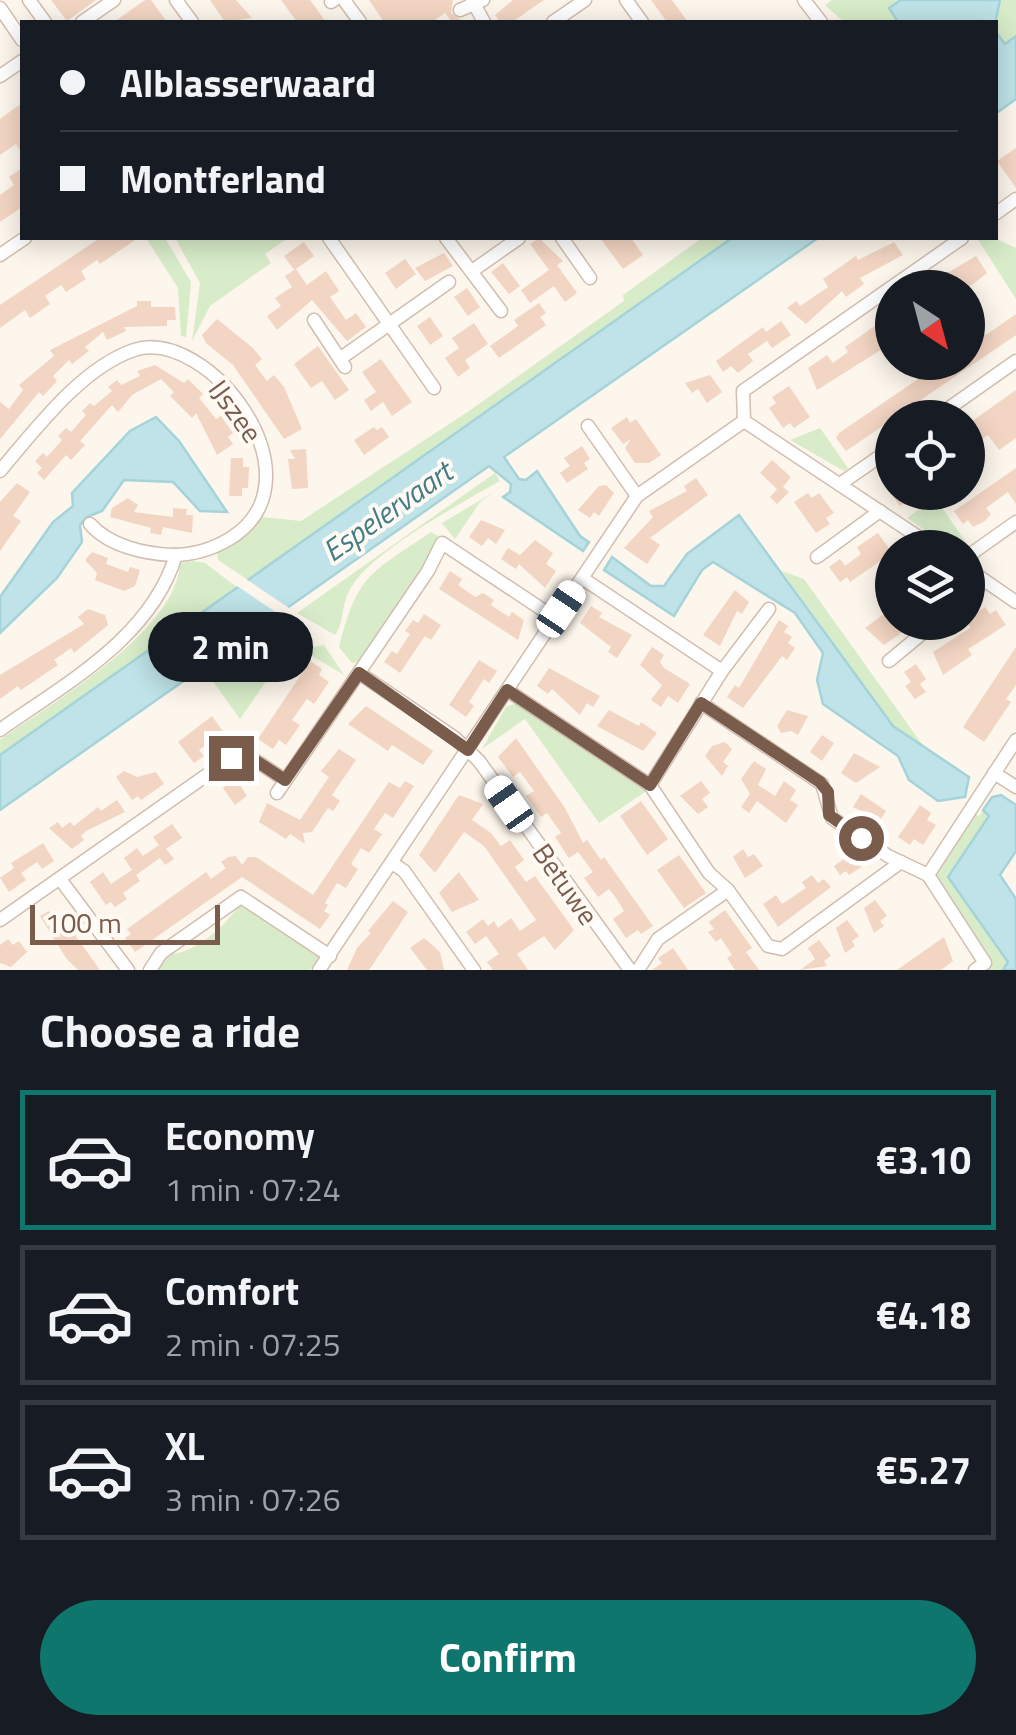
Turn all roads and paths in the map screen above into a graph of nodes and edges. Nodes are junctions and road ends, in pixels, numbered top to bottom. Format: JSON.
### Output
{"nodes":[{"id":1,"x":114,"y":0,"type":"edge"},
{"id":2,"x":585,"y":0,"type":"edge"},
{"id":3,"x":804,"y":0,"type":"edge"},
{"id":4,"x":336,"y":1,"type":"edge"},
{"id":5,"x":0,"y":8,"type":"edge"},
{"id":6,"x":102,"y":16,"type":"edge"},
{"id":7,"x":358,"y":20,"type":"edge"},
{"id":8,"x":555,"y":20,"type":"edge"},
{"id":9,"x":819,"y":20,"type":"edge"},
{"id":10,"x":20,"y":37,"type":"edge"},
{"id":11,"x":22,"y":240,"type":"edge"},
{"id":12,"x":329,"y":240,"type":"edge"},
{"id":13,"x":448,"y":240,"type":"edge"},
{"id":14,"x":516,"y":240,"type":"edge"},
{"id":15,"x":563,"y":240,"type":"edge"},
{"id":16,"x":959,"y":240,"type":"edge"},
{"id":17,"x":0,"y":255,"type":"edge"},
{"id":18,"x":472,"y":270,"type":"junction"},
{"id":19,"x":590,"y":278,"type":"dead end"},
{"id":20,"x":449,"y":282,"type":"dead end"},
{"id":21,"x":501,"y":311,"type":"dead end"},
{"id":22,"x":314,"y":319,"type":"dead end"},
{"id":23,"x":389,"y":324,"type":"junction"},
{"id":24,"x":1010,"y":370,"type":"edge"},
{"id":25,"x":434,"y":388,"type":"dead end"},
{"id":26,"x":950,"y":400,"type":"edge"},
{"id":27,"x":744,"y":421,"type":"junction"},
{"id":28,"x":588,"y":426,"type":"dead end"},
{"id":29,"x":875,"y":457,"type":"edge"},
{"id":30,"x":2,"y":464,"type":"edge"},
{"id":31,"x":831,"y":482,"type":"junction"},
{"id":32,"x":638,"y":496,"type":"junction"},
{"id":33,"x":875,"y":507,"type":"edge"},
{"id":34,"x":880,"y":510,"type":"joint"},
{"id":35,"x":1016,"y":522,"type":"edge"},
{"id":36,"x":90,"y":524,"type":"dead end"},
{"id":37,"x":909,"y":530,"type":"edge"},
{"id":38,"x":985,"y":544,"type":"edge"},
{"id":39,"x":176,"y":555,"type":"junction"},
{"id":40,"x":816,"y":557,"type":"dead end"},
{"id":41,"x":582,"y":578,"type":"junction"},
{"id":42,"x":985,"y":582,"type":"edge"},
{"id":43,"x":1016,"y":602,"type":"edge"},
{"id":44,"x":770,"y":609,"type":"dead end"},
{"id":45,"x":555,"y":618,"type":"junction"},
{"id":46,"x":914,"y":640,"type":"edge"},
{"id":47,"x":889,"y":661,"type":"dead end"},
{"id":48,"x":722,"y":671,"type":"junction"},
{"id":49,"x":359,"y":673,"type":"junction"},
{"id":50,"x":500,"y":695,"type":"junction"},
{"id":51,"x":701,"y":703,"type":"junction"},
{"id":52,"x":0,"y":730,"type":"edge"},
{"id":53,"x":1016,"y":740,"type":"edge"},
{"id":54,"x":468,"y":750,"type":"junction"},
{"id":55,"x":994,"y":772,"type":"junction"},
{"id":56,"x":285,"y":780,"type":"junction"},
{"id":57,"x":650,"y":785,"type":"junction"},
{"id":58,"x":1012,"y":785,"type":"edge"},
{"id":59,"x":277,"y":793,"type":"dead end"},
{"id":60,"x":900,"y":862,"type":"junction"},
{"id":61,"x":392,"y":863,"type":"junction"},
{"id":62,"x":928,"y":875,"type":"junction"},
{"id":63,"x":60,"y":879,"type":"junction"},
{"id":64,"x":728,"y":890,"type":"junction"},
{"id":65,"x":0,"y":920,"type":"edge"},
{"id":66,"x":330,"y":956,"type":"junction"},
{"id":67,"x":122,"y":969,"type":"edge"},
{"id":68,"x":150,"y":970,"type":"edge"},
{"id":69,"x":321,"y":970,"type":"edge"},
{"id":70,"x":474,"y":970,"type":"edge"},
{"id":71,"x":634,"y":970,"type":"edge"},
{"id":72,"x":974,"y":970,"type":"edge"}],
"edges":[{"from":1,"to":6,"type":"street"},
{"from":2,"to":8,"type":"street"},
{"from":3,"to":9,"type":"street"},
{"from":4,"to":7,"type":"street"},
{"from":5,"to":10,"type":"street"},
{"from":11,"to":17,"type":"street"},
{"from":12,"to":23,"type":"street"},
{"from":13,"to":18,"type":"street"},
{"from":14,"to":18,"type":"street"},
{"from":15,"to":19,"type":"street"},
{"from":16,"to":27,"type":"street"},
{"from":18,"to":21,"type":"street"},
{"from":20,"to":23,"type":"street"},
{"from":22,"to":23,"type":"street"},
{"from":23,"to":25,"type":"street"},
{"from":24,"to":26,"type":"street"},
{"from":27,"to":31,"type":"street"},
{"from":27,"to":32,"type":"street"},
{"from":28,"to":32,"type":"street"},
{"from":29,"to":31,"type":"street"},
{"from":30,"to":39,"type":"street","name":"IJszee"},
{"from":31,"to":33,"type":"street"},
{"from":32,"to":41,"type":"street"},
{"from":34,"to":37,"type":"street"},
{"from":34,"to":40,"type":"street"},
{"from":35,"to":38,"type":"street"},
{"from":36,"to":39,"type":"street","name":"IJszee"},
{"from":39,"to":52,"type":"street"},
{"from":41,"to":45,"type":"street"},
{"from":41,"to":48,"type":"street"},
{"from":42,"to":43,"type":"street"},
{"from":44,"to":48,"type":"street"},
{"from":45,"to":49,"type":"street"},
{"from":45,"to":50,"type":"street"},
{"from":46,"to":47,"type":"street"},
{"from":48,"to":51,"type":"street"},
{"from":49,"to":54,"type":"street","name":"Betuwe"},
{"from":49,"to":56,"type":"street"},
{"from":50,"to":54,"type":"street"},
{"from":50,"to":57,"type":"street"},
{"from":51,"to":57,"type":"street"},
{"from":51,"to":60,"type":"street"},
{"from":53,"to":55,"type":"street"},
{"from":54,"to":61,"type":"street"},
{"from":54,"to":71,"type":"street","name":"Betuwe"},
{"from":55,"to":58,"type":"street"},
{"from":55,"to":62,"type":"street"},
{"from":56,"to":59,"type":"street"},
{"from":56,"to":63,"type":"street"},
{"from":57,"to":64,"type":"street"},
{"from":60,"to":62,"type":"street"},
{"from":60,"to":64,"type":"street"},
{"from":61,"to":66,"type":"street"},
{"from":61,"to":70,"type":"street"},
{"from":62,"to":72,"type":"street"},
{"from":63,"to":65,"type":"street"},
{"from":63,"to":67,"type":"street"},
{"from":64,"to":71,"type":"street"},
{"from":66,"to":68,"type":"street"},
{"from":66,"to":69,"type":"street"}]}
